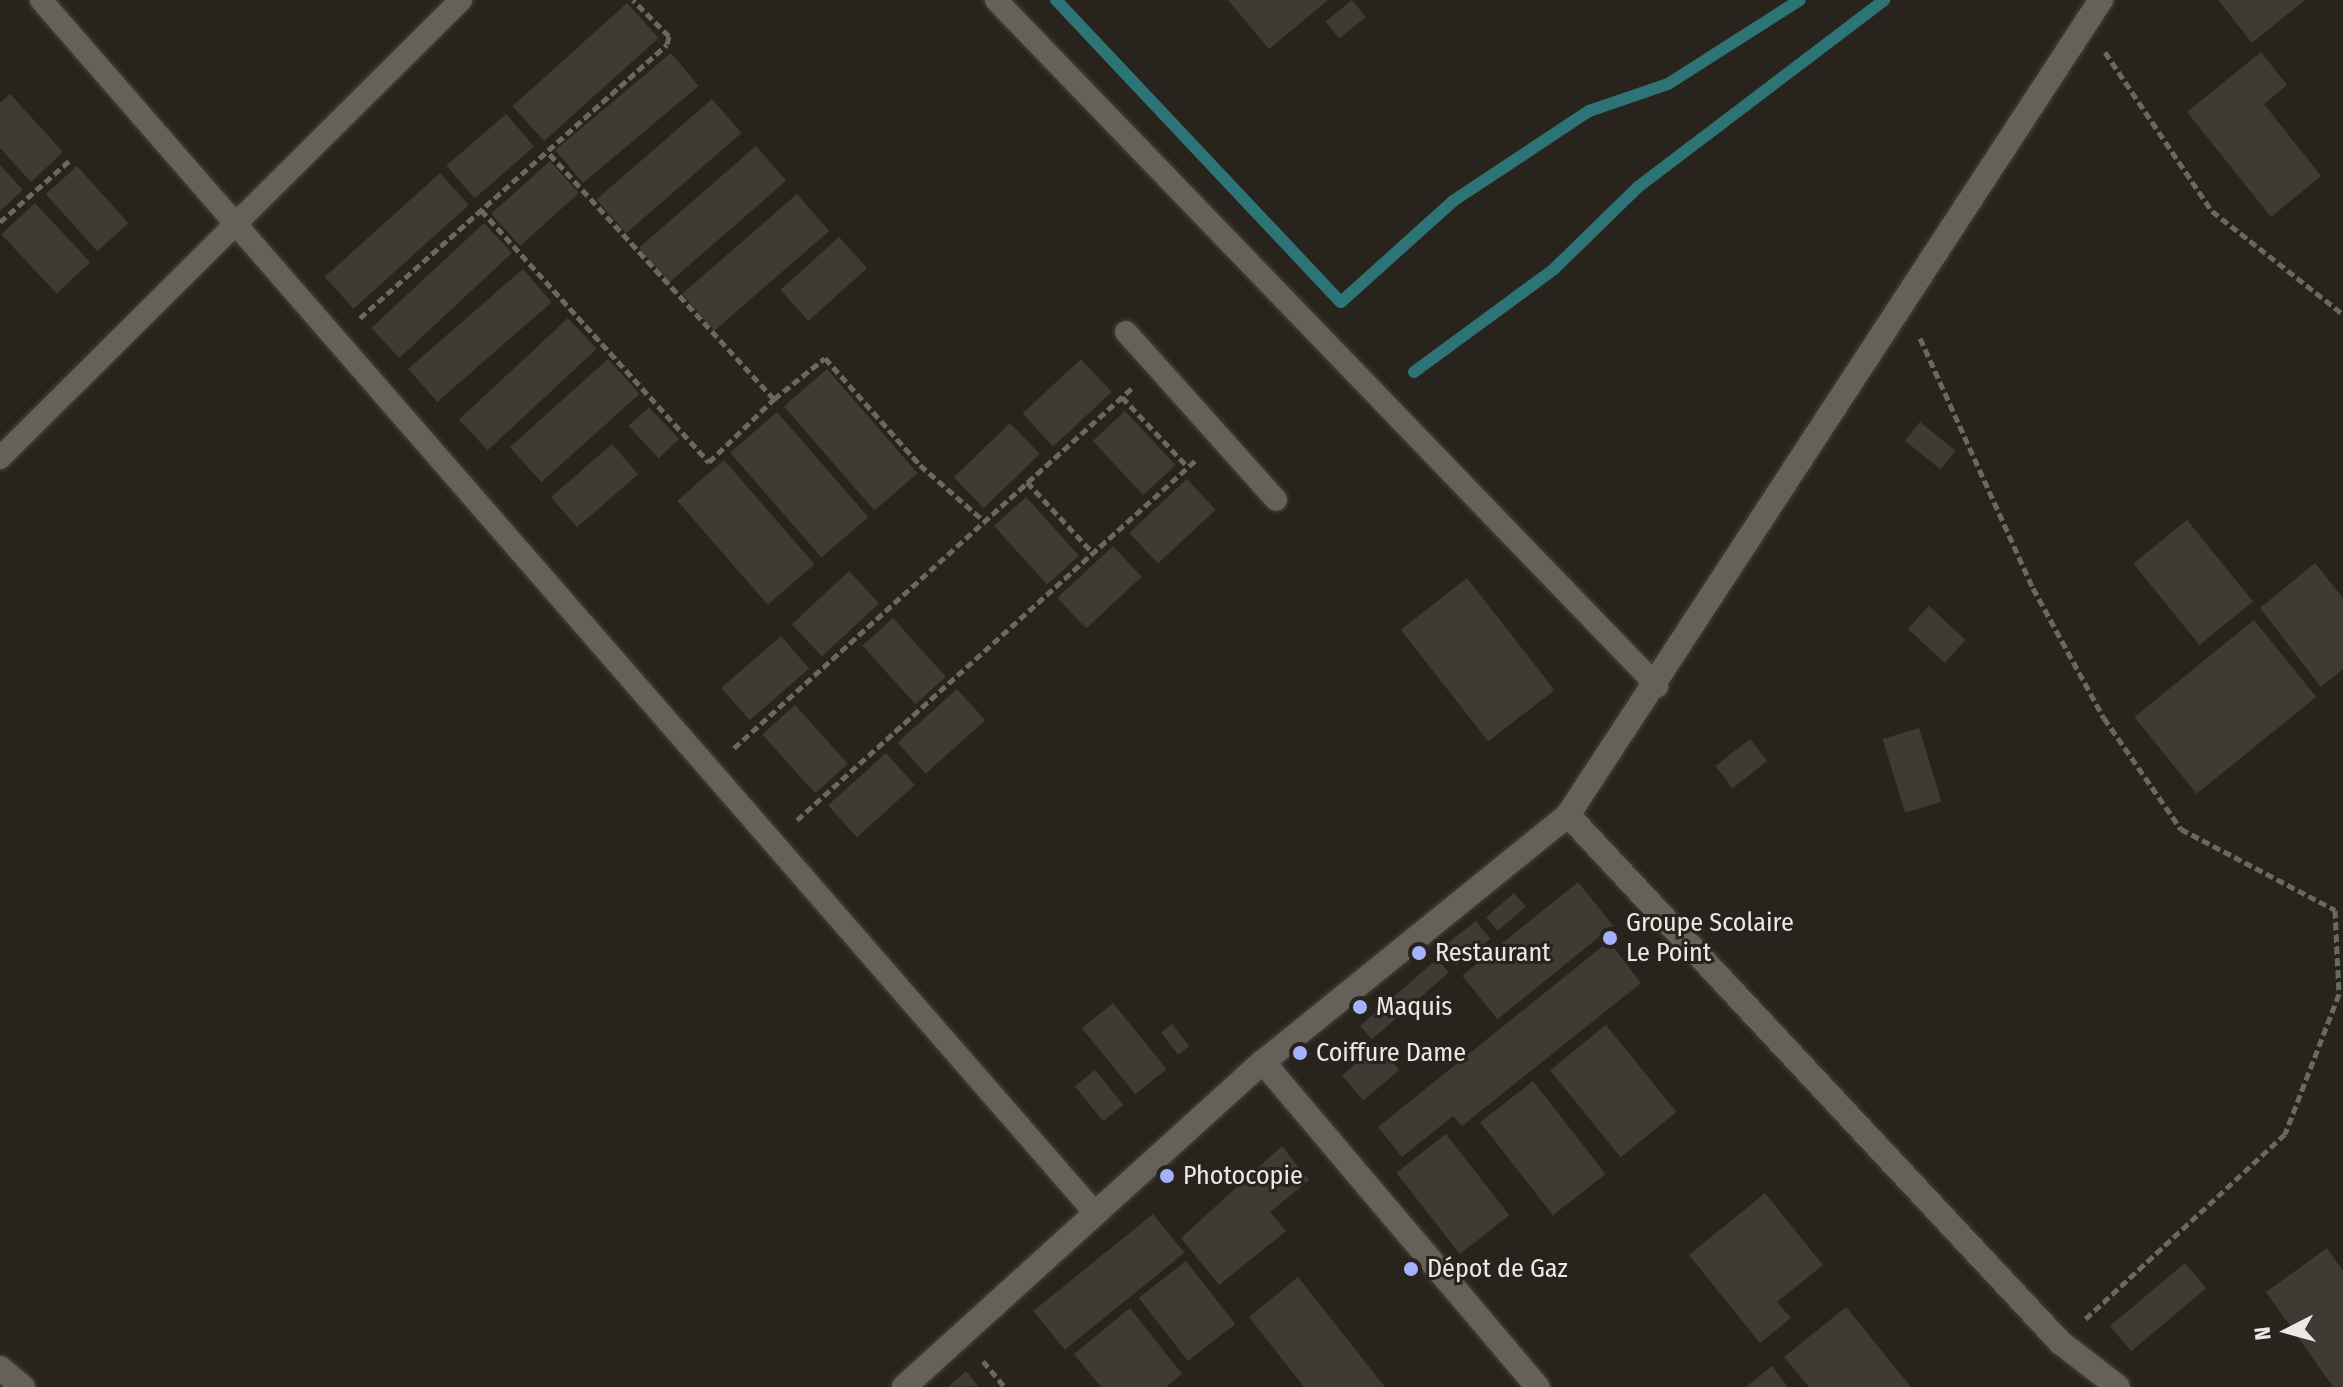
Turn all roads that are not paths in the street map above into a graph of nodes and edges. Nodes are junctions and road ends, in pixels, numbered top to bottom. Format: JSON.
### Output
{"nodes":[{"id":1,"x":41,"y":0,"type":"edge"},
{"id":2,"x":461,"y":0,"type":"edge"},
{"id":3,"x":996,"y":0,"type":"edge"},
{"id":4,"x":2101,"y":0,"type":"edge"},
{"id":5,"x":236,"y":225,"type":"junction"},
{"id":6,"x":1126,"y":332,"type":"dead end"},
{"id":7,"x":0,"y":458,"type":"edge"},
{"id":8,"x":1276,"y":500,"type":"dead end"},
{"id":9,"x":1657,"y":686,"type":"junction"},
{"id":10,"x":1568,"y":815,"type":"junction"},
{"id":11,"x":1263,"y":1062,"type":"junction"},
{"id":12,"x":1096,"y":1214,"type":"junction"},
{"id":13,"x":0,"y":1368,"type":"edge"},
{"id":14,"x":23,"y":1387,"type":"edge"},
{"id":15,"x":904,"y":1387,"type":"edge"},
{"id":16,"x":1538,"y":1387,"type":"edge"},
{"id":17,"x":2118,"y":1387,"type":"edge"}],
"edges":[{"from":1,"to":5,"type":"lane"},
{"from":2,"to":5,"type":"lane"},
{"from":3,"to":9,"type":"lane"},
{"from":4,"to":9,"type":"street"},
{"from":5,"to":7,"type":"lane"},
{"from":5,"to":12,"type":"lane"},
{"from":6,"to":8,"type":"lane"},
{"from":9,"to":10,"type":"street"},
{"from":10,"to":11,"type":"street"},
{"from":10,"to":17,"type":"street"},
{"from":11,"to":12,"type":"street"},
{"from":11,"to":16,"type":"street"},
{"from":12,"to":15,"type":"street"},
{"from":13,"to":14,"type":"street"}]}
